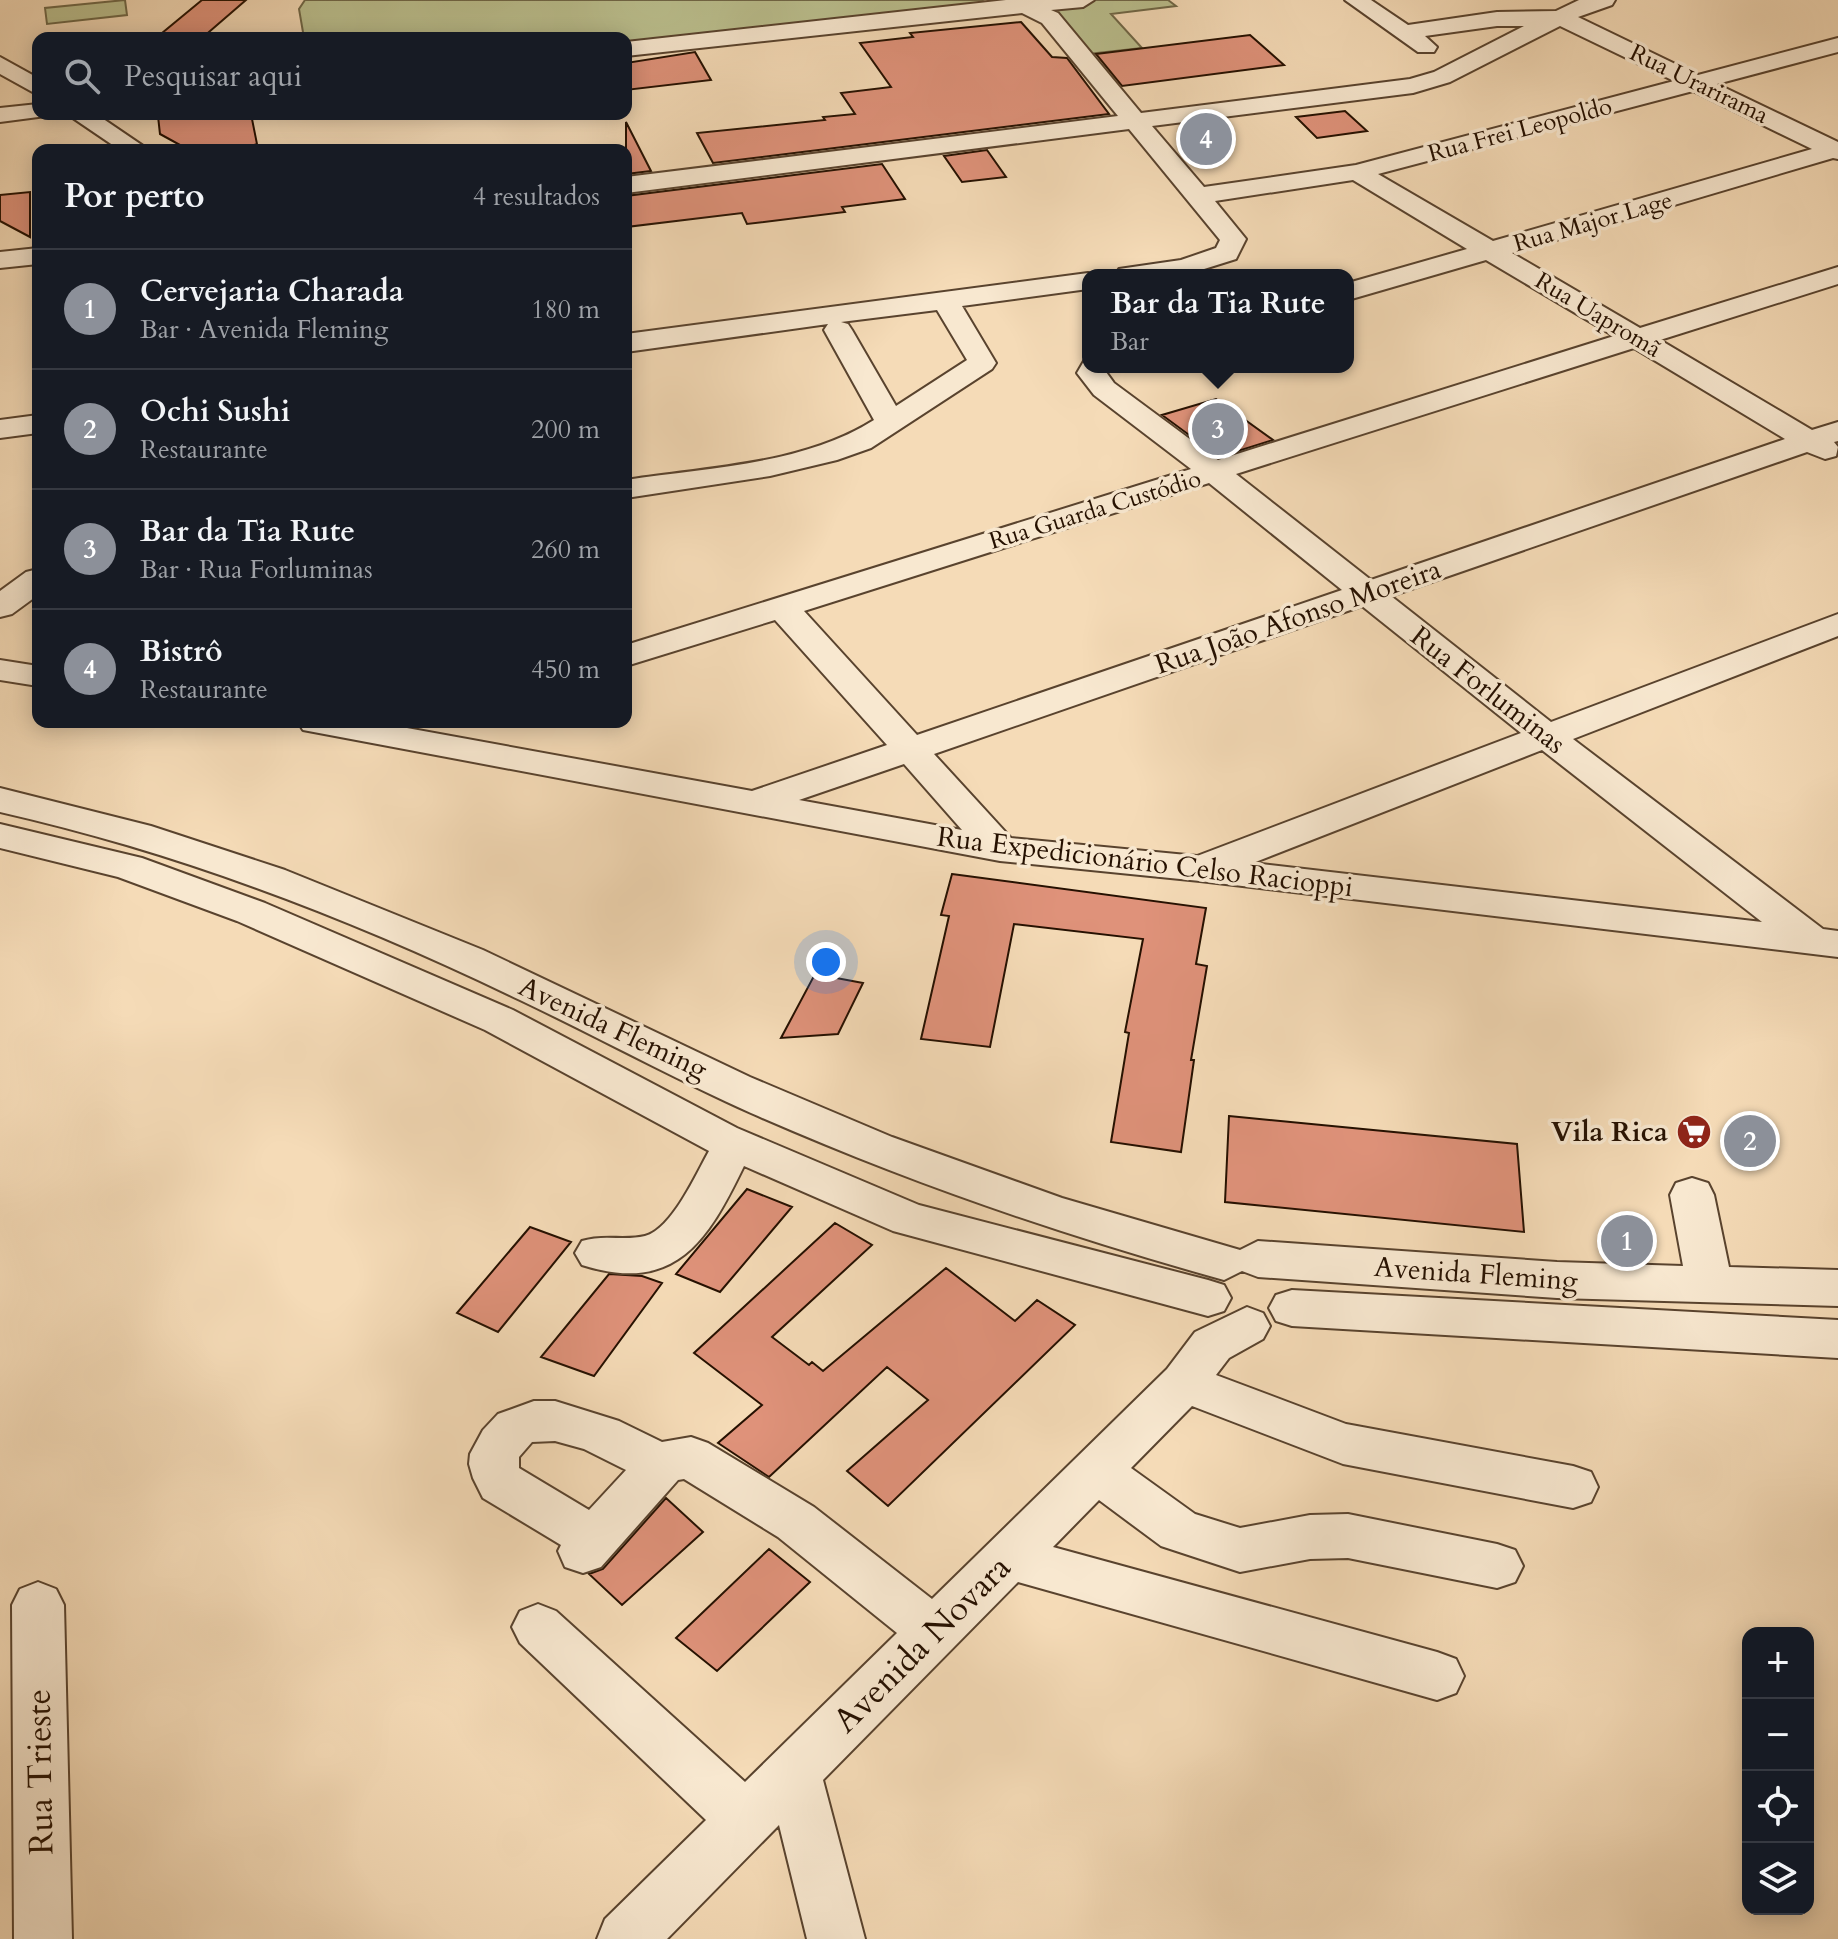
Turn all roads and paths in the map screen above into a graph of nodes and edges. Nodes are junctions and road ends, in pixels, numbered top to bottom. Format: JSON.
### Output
{"nodes":[{"id":1,"x":1083,"y":0,"type":"edge"},
{"id":2,"x":1356,"y":0,"type":"edge"},
{"id":3,"x":1604,"y":0,"type":"edge"},
{"id":4,"x":1020,"y":3,"type":"edge"},
{"id":5,"x":1560,"y":17,"type":"junction"},
{"id":6,"x":1838,"y":45,"type":"edge"},
{"id":7,"x":632,"y":48,"type":"edge"},
{"id":8,"x":0,"y":64,"type":"edge"},
{"id":9,"x":1700,"y":83,"type":"junction"},
{"id":10,"x":32,"y":84,"type":"edge"},
{"id":11,"x":32,"y":112,"type":"edge"},
{"id":12,"x":0,"y":115,"type":"edge"},
{"id":13,"x":89,"y":120,"type":"edge"},
{"id":14,"x":1134,"y":121,"type":"junction"},
{"id":15,"x":127,"y":144,"type":"edge"},
{"id":16,"x":1837,"y":150,"type":"edge"},
{"id":17,"x":1357,"y":172,"type":"junction"},
{"id":18,"x":632,"y":184,"type":"edge"},
{"id":19,"x":1197,"y":196,"type":"junction"},
{"id":20,"x":1492,"y":252,"type":"junction"},
{"id":21,"x":32,"y":257,"type":"edge"},
{"id":22,"x":0,"y":260,"type":"edge"},
{"id":23,"x":1171,"y":269,"type":"edge"},
{"id":24,"x":1838,"y":275,"type":"edge"},
{"id":25,"x":1082,"y":282,"type":"edge"},
{"id":26,"x":1354,"y":290,"type":"edge"},
{"id":27,"x":949,"y":308,"type":"junction"},
{"id":28,"x":838,"y":330,"type":"dead end"},
{"id":29,"x":1637,"y":338,"type":"junction"},
{"id":30,"x":632,"y":342,"type":"edge"},
{"id":31,"x":1095,"y":373,"type":"edge"},
{"id":32,"x":891,"y":423,"type":"junction"},
{"id":33,"x":32,"y":425,"type":"edge"},
{"id":34,"x":0,"y":429,"type":"edge"},
{"id":35,"x":1824,"y":436,"type":"edge"},
{"id":36,"x":1838,"y":458,"type":"edge"},
{"id":37,"x":1216,"y":473,"type":"junction"},
{"id":38,"x":632,"y":488,"type":"edge"},
{"id":39,"x":32,"y":583,"type":"edge"},
{"id":40,"x":1367,"y":594,"type":"junction"},
{"id":41,"x":781,"y":606,"type":"junction"},
{"id":42,"x":0,"y":607,"type":"edge"},
{"id":43,"x":1838,"y":624,"type":"edge"},
{"id":44,"x":632,"y":654,"type":"edge"},
{"id":45,"x":0,"y":670,"type":"edge"},
{"id":46,"x":32,"y":675,"type":"edge"},
{"id":47,"x":351,"y":728,"type":"edge"},
{"id":48,"x":404,"y":728,"type":"edge"},
{"id":49,"x":386,"y":734,"type":"junction"},
{"id":50,"x":1545,"y":735,"type":"junction"},
{"id":51,"x":909,"y":750,"type":"junction"},
{"id":52,"x":0,"y":800,"type":"edge"},
{"id":53,"x":758,"y":802,"type":"junction"},
{"id":54,"x":0,"y":836,"type":"edge"},
{"id":55,"x":1000,"y":849,"type":"junction"},
{"id":56,"x":1200,"y":869,"type":"junction"},
{"id":57,"x":1826,"y":943,"type":"edge"},
{"id":58,"x":532,"y":989,"type":"junction"},
{"id":59,"x":499,"y":1020,"type":"junction"},
{"id":60,"x":734,"y":1144,"type":"junction"},
{"id":61,"x":1692,"y":1195,"type":"dead end"},
{"id":62,"x":598,"y":1253,"type":"dead end"},
{"id":63,"x":1710,"y":1285,"type":"junction"},
{"id":64,"x":1838,"y":1288,"type":"edge"},
{"id":65,"x":1221,"y":1312,"type":"junction"},
{"id":66,"x":1838,"y":1339,"type":"edge"},
{"id":67,"x":661,"y":1465,"type":"junction"},
{"id":68,"x":1096,"y":1470,"type":"junction"},
{"id":69,"x":1573,"y":1487,"type":"dead end"},
{"id":70,"x":1007,"y":1557,"type":"junction"},
{"id":71,"x":1497,"y":1566,"type":"dead end"},
{"id":72,"x":38,"y":1605,"type":"dead end"},
{"id":73,"x":538,"y":1627,"type":"dead end"},
{"id":74,"x":933,"y":1631,"type":"junction"},
{"id":75,"x":1437,"y":1676,"type":"dead end"},
{"id":76,"x":794,"y":1774,"type":"junction"},
{"id":77,"x":747,"y":1821,"type":"junction"},
{"id":78,"x":43,"y":1939,"type":"edge"},
{"id":79,"x":626,"y":1939,"type":"edge"},
{"id":80,"x":836,"y":1939,"type":"edge"}],
"edges":[{"from":1,"to":4,"type":"street"},
{"from":2,"to":5,"type":"street"},
{"from":3,"to":5,"type":"street"},
{"from":4,"to":7,"type":"street"},
{"from":4,"to":14,"type":"street"},
{"from":5,"to":9,"type":"street","name":"Rua Urarirama"},
{"from":5,"to":14,"type":"street"},
{"from":6,"to":9,"type":"street","name":"Rua Frei Leopoldo"},
{"from":8,"to":10,"type":"street"},
{"from":9,"to":16,"type":"street","name":"Rua Urarirama"},
{"from":9,"to":17,"type":"street","name":"Rua Frei Leopoldo"},
{"from":11,"to":12,"type":"street"},
{"from":13,"to":15,"type":"street"},
{"from":14,"to":18,"type":"street"},
{"from":14,"to":19,"type":"street"},
{"from":16,"to":20,"type":"street","name":"Rua Major Lage"},
{"from":17,"to":19,"type":"street","name":"Rua Frei Leopoldo"},
{"from":17,"to":20,"type":"street","name":"Rua Uapromã"},
{"from":19,"to":23,"type":"street"},
{"from":20,"to":26,"type":"street","name":"Rua Major Lage"},
{"from":20,"to":29,"type":"street","name":"Rua Uapromã"},
{"from":21,"to":22,"type":"street"},
{"from":24,"to":29,"type":"street","name":"Rua Guarda Custódio"},
{"from":25,"to":27,"type":"street"},
{"from":27,"to":30,"type":"street"},
{"from":27,"to":32,"type":"street"},
{"from":28,"to":32,"type":"street"},
{"from":29,"to":35,"type":"street","name":"Rua Uapromã"},
{"from":29,"to":37,"type":"street","name":"Rua Guarda Custódio"},
{"from":31,"to":37,"type":"street","name":"Rua Forluminas"},
{"from":32,"to":38,"type":"street"},
{"from":33,"to":34,"type":"street"},
{"from":35,"to":36,"type":"street","name":"Rua Uapromã"},
{"from":35,"to":40,"type":"street","name":"Rua João Afonso Moreira"},
{"from":37,"to":40,"type":"street","name":"Rua Forluminas"},
{"from":37,"to":41,"type":"street","name":"Rua Guarda Custódio"},
{"from":39,"to":42,"type":"street"},
{"from":40,"to":50,"type":"street","name":"Rua Forluminas"},
{"from":40,"to":51,"type":"street","name":"Rua João Afonso Moreira"},
{"from":41,"to":44,"type":"street","name":"Rua Guarda Custódio"},
{"from":41,"to":51,"type":"street"},
{"from":43,"to":50,"type":"street"},
{"from":45,"to":46,"type":"street"},
{"from":47,"to":49,"type":"street","name":"Rua Expedicionário Celso Racioppi"},
{"from":48,"to":49,"type":"street"},
{"from":49,"to":53,"type":"street","name":"Rua Expedicionário Celso Racioppi"},
{"from":50,"to":56,"type":"street"},
{"from":50,"to":57,"type":"street","name":"Rua Forluminas"},
{"from":51,"to":53,"type":"street","name":"Rua João Afonso Moreira"},
{"from":51,"to":55,"type":"street"},
{"from":52,"to":58,"type":"street","name":"Avenida Fleming"},
{"from":53,"to":55,"type":"street","name":"Rua Expedicionário Celso Racioppi"},
{"from":54,"to":59,"type":"street","name":"Avenida Fleming"},
{"from":55,"to":56,"type":"street","name":"Rua Expedicionário Celso Racioppi"},
{"from":56,"to":57,"type":"street","name":"Rua Expedicionário Celso Racioppi"},
{"from":58,"to":59,"type":"street"},
{"from":58,"to":65,"type":"street","name":"Avenida Fleming"},
{"from":59,"to":60,"type":"street","name":"Avenida Fleming"},
{"from":60,"to":62,"type":"street"},
{"from":60,"to":65,"type":"street","name":"Avenida Fleming"},
{"from":61,"to":63,"type":"street"},
{"from":63,"to":64,"type":"street","name":"Avenida Fleming"},
{"from":63,"to":65,"type":"street","name":"Avenida Fleming"},
{"from":65,"to":66,"type":"street","name":"Avenida Fleming"},
{"from":65,"to":68,"type":"street","name":"Avenida Novara"},
{"from":65,"to":69,"type":"street"},
{"from":67,"to":67,"type":"street"},
{"from":67,"to":74,"type":"street"},
{"from":68,"to":70,"type":"street","name":"Avenida Novara"},
{"from":68,"to":71,"type":"street"},
{"from":70,"to":74,"type":"street","name":"Avenida Novara"},
{"from":70,"to":75,"type":"street"},
{"from":72,"to":78,"type":"street","name":"Rua Trieste"},
{"from":73,"to":77,"type":"street"},
{"from":74,"to":76,"type":"street","name":"Avenida Novara"},
{"from":76,"to":77,"type":"street","name":"Avenida Novara"},
{"from":76,"to":80,"type":"street"},
{"from":77,"to":79,"type":"street","name":"Avenida Novara"}]}
